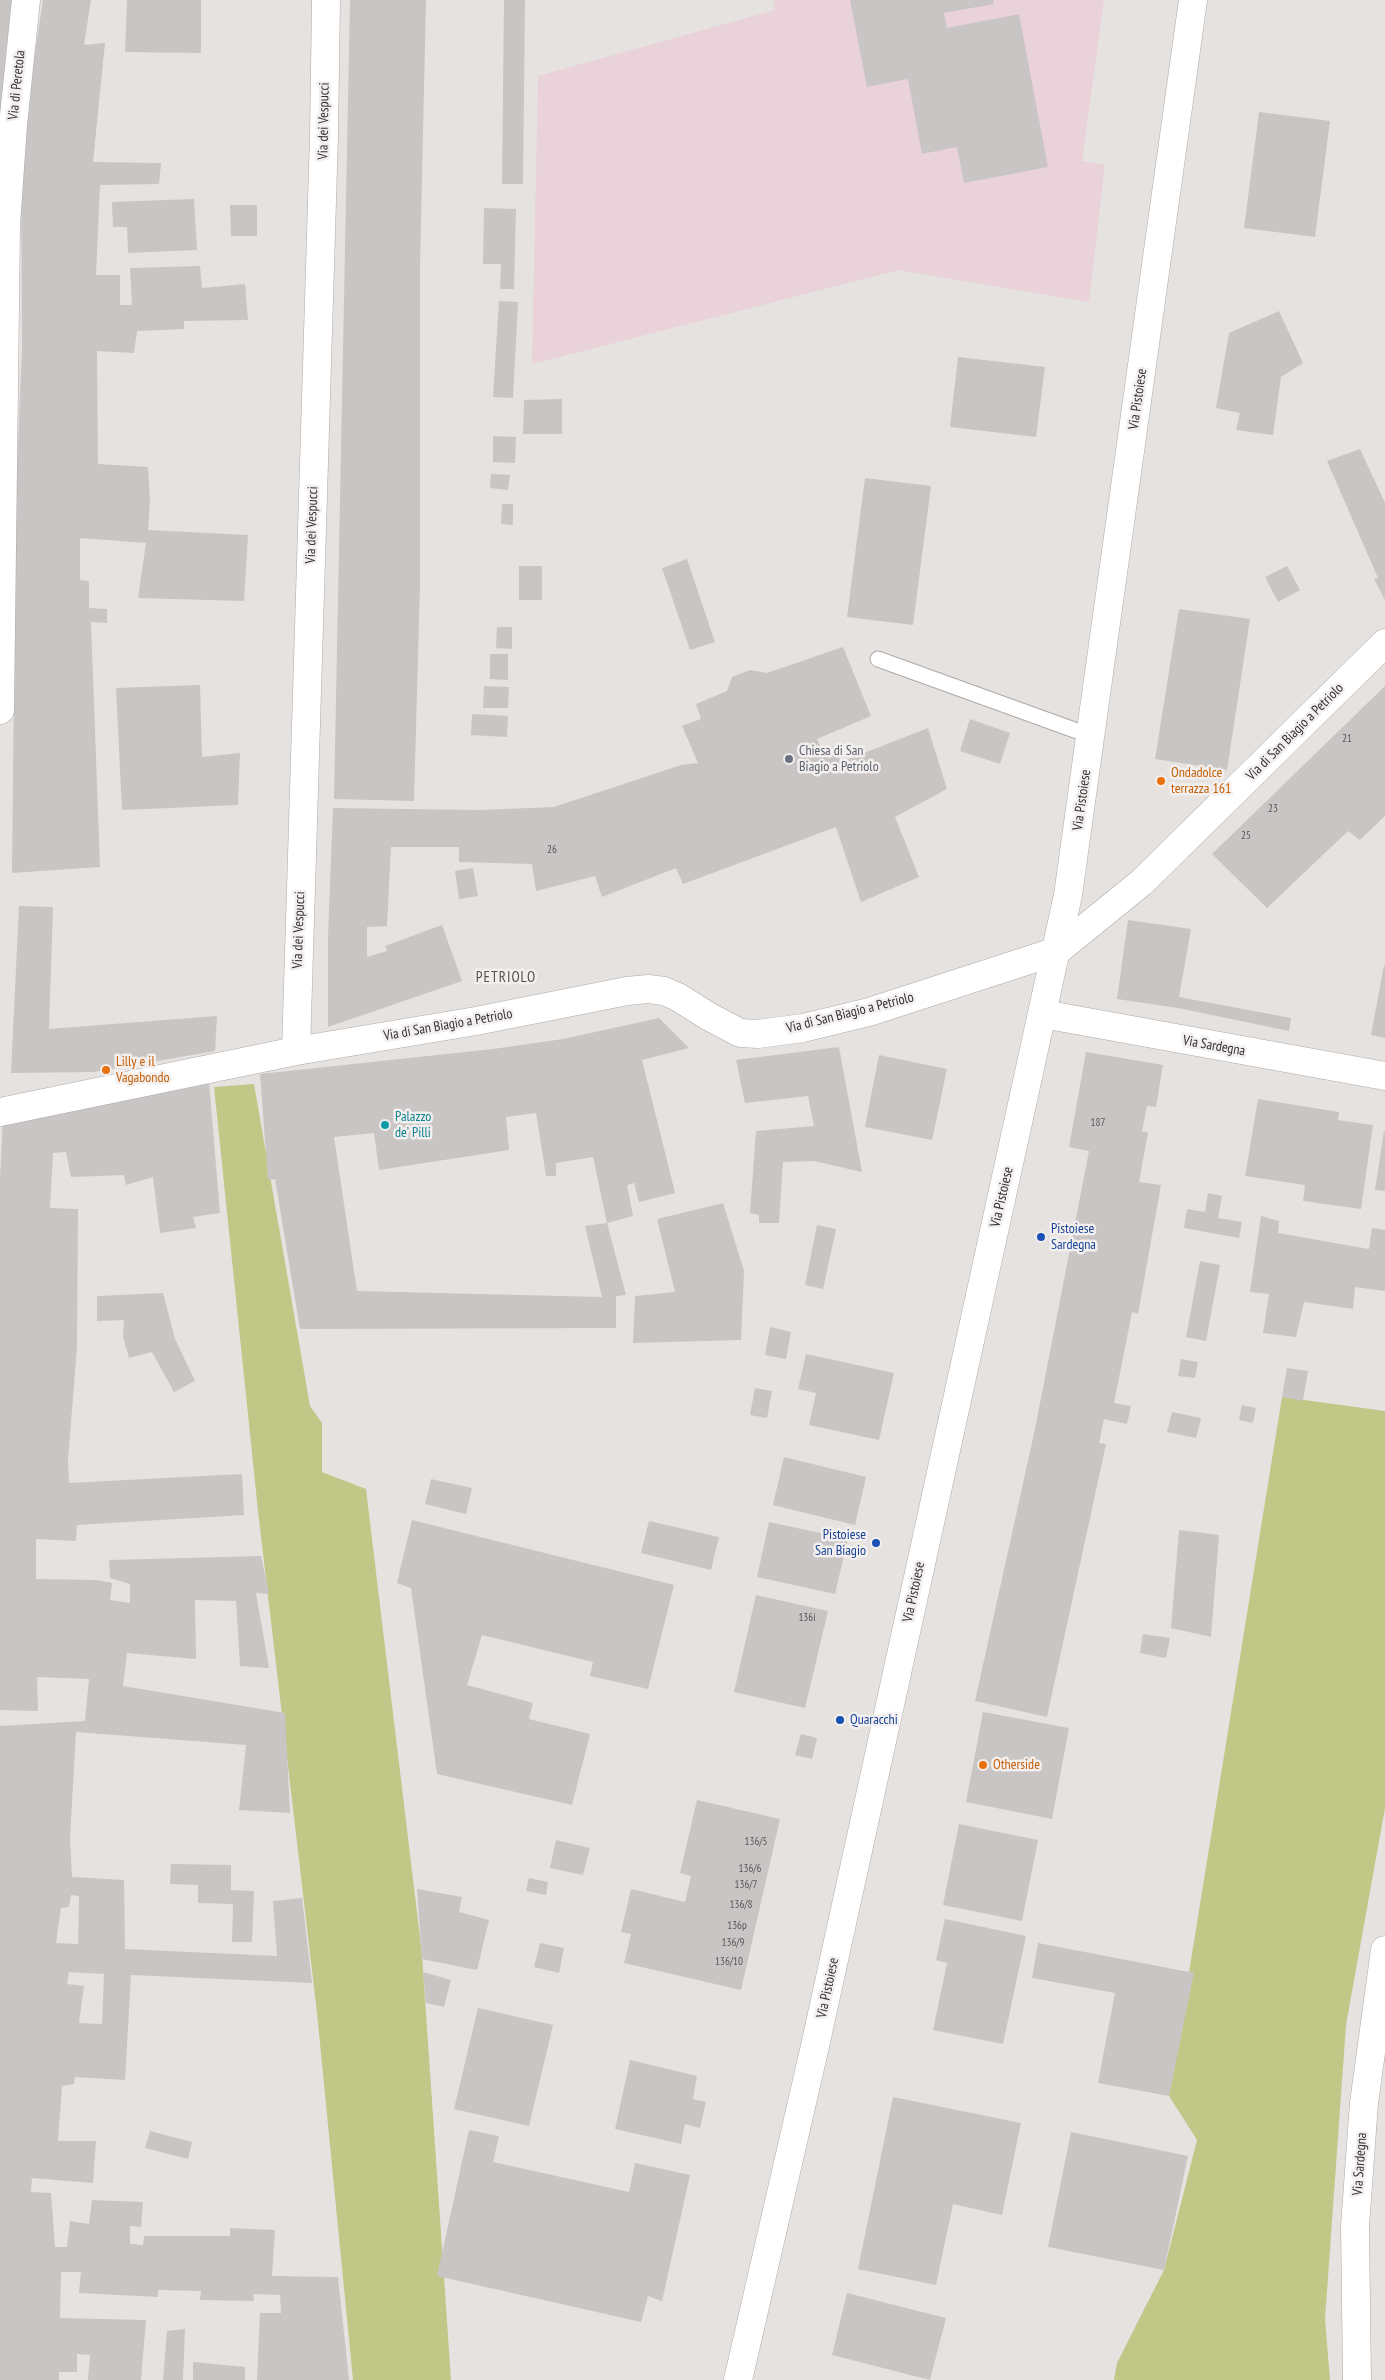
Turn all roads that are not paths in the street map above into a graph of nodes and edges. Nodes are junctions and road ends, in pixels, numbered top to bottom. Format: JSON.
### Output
{"nodes":[{"id":1,"x":26,"y":0,"type":"edge"},
{"id":2,"x":326,"y":0,"type":"edge"},
{"id":3,"x":1193,"y":0,"type":"edge"},
{"id":4,"x":1385,"y":643,"type":"edge"},
{"id":5,"x":878,"y":659,"type":"dead end"},
{"id":6,"x":0,"y":710,"type":"edge"},
{"id":7,"x":1090,"y":736,"type":"junction"},
{"id":8,"x":1057,"y":951,"type":"junction"},
{"id":9,"x":1043,"y":1014,"type":"junction"},
{"id":10,"x":296,"y":1051,"type":"junction"},
{"id":11,"x":1385,"y":1076,"type":"edge"},
{"id":12,"x":0,"y":1112,"type":"edge"},
{"id":13,"x":1385,"y":1950,"type":"edge"},
{"id":14,"x":738,"y":2380,"type":"edge"},
{"id":15,"x":1357,"y":2380,"type":"edge"}],
"edges":[{"from":1,"to":6,"type":"street","name":"Via di Peretola"},
{"from":2,"to":10,"type":"street","name":"Via dei Vespucci"},
{"from":3,"to":7,"type":"street","name":"Via Pistoiese"},
{"from":4,"to":8,"type":"street","name":"Via di San Biagio a Petriolo"},
{"from":5,"to":7,"type":"lane"},
{"from":7,"to":8,"type":"street","name":"Via Pistoiese"},
{"from":8,"to":9,"type":"street","name":"Via Pistoiese"},
{"from":8,"to":10,"type":"street","name":"Via di San Biagio a Petriolo"},
{"from":9,"to":11,"type":"street","name":"Via Sardegna"},
{"from":9,"to":14,"type":"street","name":"Via Pistoiese"},
{"from":10,"to":12,"type":"street","name":"Via di San Biagio a Petriolo"},
{"from":13,"to":15,"type":"street","name":"Via Sardegna"}]}
